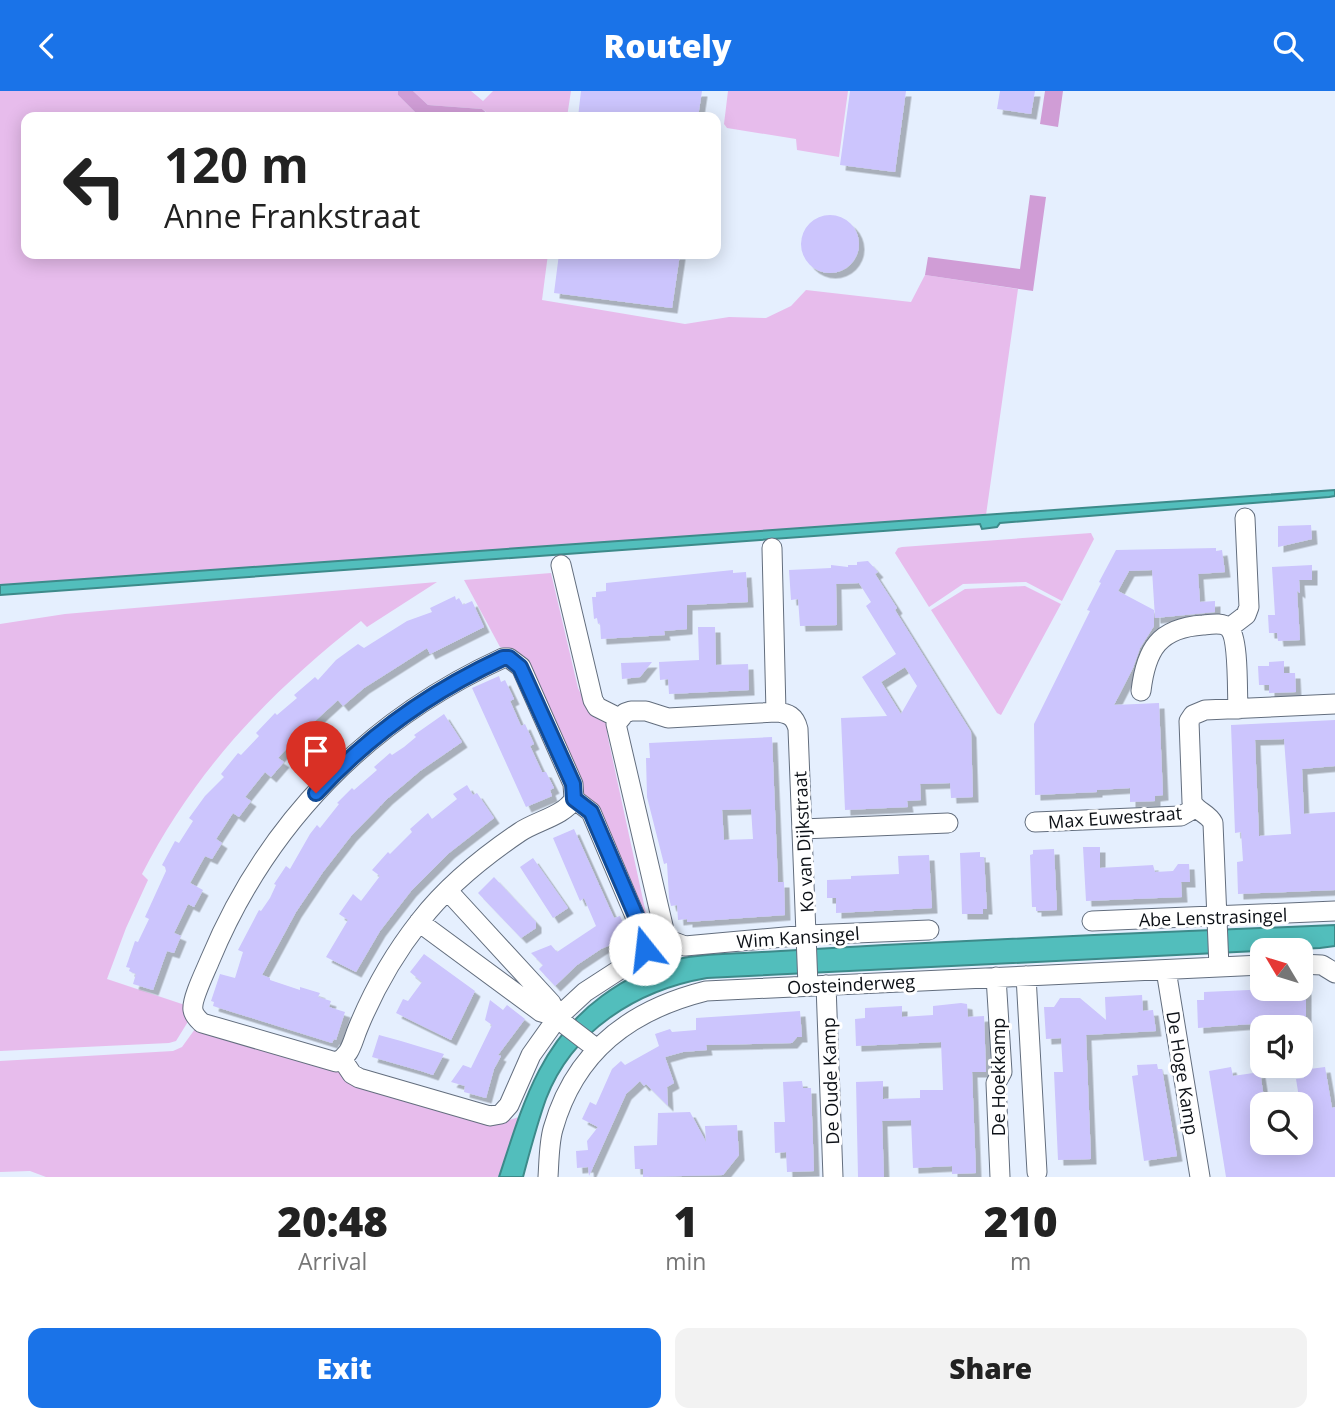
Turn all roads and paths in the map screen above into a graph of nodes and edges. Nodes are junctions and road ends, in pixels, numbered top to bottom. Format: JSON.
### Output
{"nodes":[{"id":1,"x":1245,"y":518,"type":"dead end"},
{"id":2,"x":772,"y":548,"type":"dead end"},
{"id":3,"x":561,"y":565,"type":"dead end"},
{"id":4,"x":1229,"y":628,"type":"junction"},
{"id":5,"x":1141,"y":691,"type":"dead end"},
{"id":6,"x":1335,"y":704,"type":"edge"},
{"id":7,"x":1238,"y":709,"type":"junction"},
{"id":8,"x":776,"y":712,"type":"junction"},
{"id":9,"x":620,"y":718,"type":"junction"},
{"id":10,"x":574,"y":799,"type":"junction"},
{"id":11,"x":1195,"y":808,"type":"junction"},
{"id":12,"x":1035,"y":822,"type":"dead end"},
{"id":13,"x":948,"y":823,"type":"dead end"},
{"id":14,"x":802,"y":829,"type":"junction"},
{"id":15,"x":448,"y":891,"type":"junction"},
{"id":16,"x":1335,"y":911,"type":"edge"},
{"id":17,"x":1092,"y":921,"type":"dead end"},
{"id":18,"x":419,"y":922,"type":"junction"},
{"id":19,"x":1217,"y":923,"type":"junction"},
{"id":20,"x":929,"y":930,"type":"dead end"},
{"id":21,"x":807,"y":941,"type":"junction"},
{"id":22,"x":1219,"y":961,"type":"junction"},
{"id":23,"x":1250,"y":964,"type":"edge"},
{"id":24,"x":1313,"y":965,"type":"edge"},
{"id":25,"x":1166,"y":970,"type":"junction"},
{"id":26,"x":1335,"y":973,"type":"edge"},
{"id":27,"x":1026,"y":976,"type":"junction"},
{"id":28,"x":996,"y":977,"type":"junction"},
{"id":29,"x":814,"y":983,"type":"junction"},
{"id":30,"x":562,"y":1021,"type":"junction"},
{"id":31,"x":597,"y":1049,"type":"junction"},
{"id":32,"x":342,"y":1059,"type":"junction"},
{"id":33,"x":1037,"y":1172,"type":"dead end"},
{"id":34,"x":548,"y":1177,"type":"edge"},
{"id":35,"x":833,"y":1177,"type":"edge"},
{"id":36,"x":1000,"y":1177,"type":"edge"},
{"id":37,"x":1200,"y":1177,"type":"edge"}],
"edges":[{"from":1,"to":4,"type":"street"},
{"from":2,"to":8,"type":"street"},
{"from":3,"to":9,"type":"street"},
{"from":4,"to":5,"type":"street"},
{"from":4,"to":7,"type":"street"},
{"from":6,"to":7,"type":"street"},
{"from":7,"to":11,"type":"street","name":"Max Euwestraat"},
{"from":8,"to":9,"type":"street"},
{"from":8,"to":14,"type":"street","name":"Ko van Dijkstraat"},
{"from":9,"to":21,"type":"street","name":"Wim Kansingel"},
{"from":10,"to":15,"type":"street"},
{"from":10,"to":30,"type":"street"},
{"from":10,"to":32,"type":"street"},
{"from":11,"to":12,"type":"street","name":"Max Euwestraat"},
{"from":11,"to":19,"type":"street","name":"Max Euwestraat"},
{"from":13,"to":14,"type":"street"},
{"from":14,"to":21,"type":"street","name":"Ko van Dijkstraat"},
{"from":15,"to":18,"type":"street"},
{"from":15,"to":30,"type":"street"},
{"from":16,"to":19,"type":"street","name":"Abe Lenstrasingel"},
{"from":17,"to":19,"type":"street","name":"Abe Lenstrasingel"},
{"from":18,"to":30,"type":"street"},
{"from":18,"to":32,"type":"street"},
{"from":19,"to":22,"type":"street","name":"Max Euwestraat"},
{"from":20,"to":21,"type":"street","name":"Wim Kansingel"},
{"from":21,"to":29,"type":"street","name":"Ko van Dijkstraat"},
{"from":22,"to":23,"type":"street","name":"Oosteinderweg"},
{"from":22,"to":25,"type":"street","name":"Oosteinderweg"},
{"from":24,"to":26,"type":"street"},
{"from":25,"to":27,"type":"street","name":"Oosteinderweg"},
{"from":25,"to":37,"type":"street","name":"De Hoge Kamp"},
{"from":27,"to":28,"type":"street","name":"Oosteinderweg"},
{"from":27,"to":33,"type":"street","name":"De Hoekkamp"},
{"from":28,"to":29,"type":"street","name":"Oosteinderweg"},
{"from":28,"to":36,"type":"street","name":"De Hoekkamp"},
{"from":29,"to":31,"type":"street","name":"Oosteinderweg"},
{"from":29,"to":35,"type":"street","name":"De Oude Kamp"},
{"from":30,"to":31,"type":"street"},
{"from":30,"to":32,"type":"street"},
{"from":31,"to":34,"type":"street","name":"Oosteinderweg"}]}
